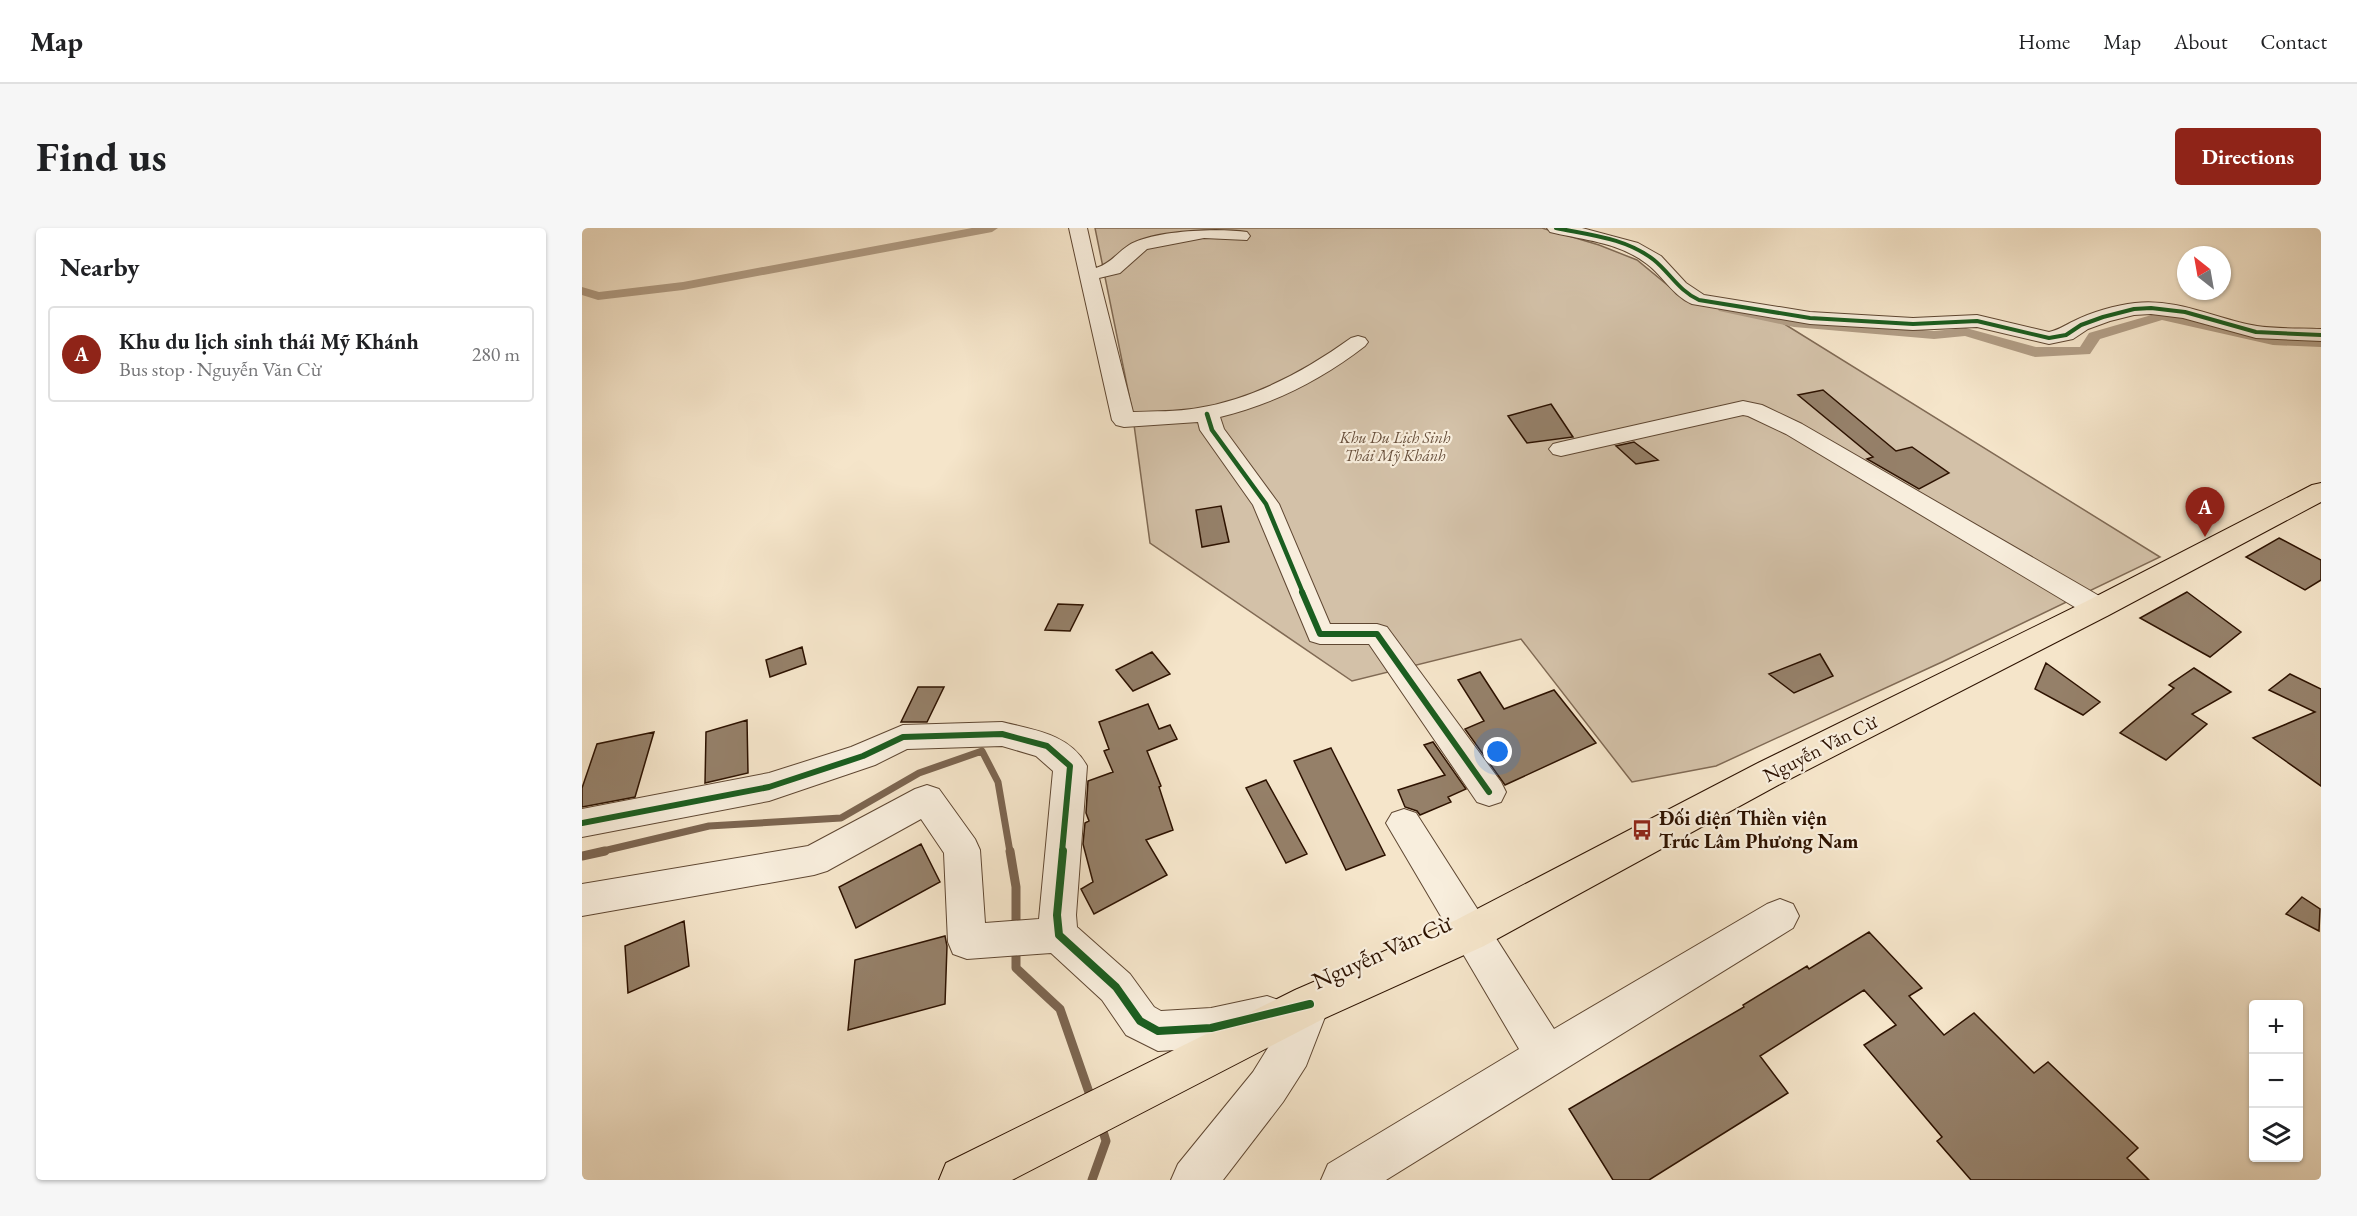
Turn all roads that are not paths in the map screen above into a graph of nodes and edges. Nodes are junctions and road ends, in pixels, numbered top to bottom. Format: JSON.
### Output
{"nodes":[{"id":1,"x":1078,"y":228,"type":"edge"},
{"id":2,"x":1556,"y":228,"type":"edge"},
{"id":3,"x":1241,"y":236,"type":"dead end"},
{"id":4,"x":1090,"y":275,"type":"junction"},
{"id":5,"x":2321,"y":335,"type":"edge"},
{"id":6,"x":1358,"y":342,"type":"dead end"},
{"id":7,"x":1207,"y":414,"type":"junction"},
{"id":8,"x":1561,"y":449,"type":"dead end"},
{"id":9,"x":2321,"y":490,"type":"edge"},
{"id":10,"x":2098,"y":608,"type":"junction"},
{"id":11,"x":1489,"y":792,"type":"dead end"},
{"id":12,"x":582,"y":822,"type":"edge"},
{"id":13,"x":1404,"y":823,"type":"dead end"},
{"id":14,"x":582,"y":900,"type":"edge"},
{"id":15,"x":1780,"y":916,"type":"dead end"},
{"id":16,"x":1470,"y":933,"type":"junction"},
{"id":17,"x":1059,"y":935,"type":"junction"},
{"id":18,"x":1310,"y":1004,"type":"junction"},
{"id":19,"x":1547,"y":1056,"type":"junction"},
{"id":20,"x":963,"y":1180,"type":"edge"},
{"id":21,"x":1194,"y":1180,"type":"edge"},
{"id":22,"x":1344,"y":1180,"type":"edge"}],
"edges":[{"from":1,"to":4,"type":"street"},
{"from":2,"to":5,"type":"street"},
{"from":3,"to":4,"type":"street"},
{"from":4,"to":7,"type":"street"},
{"from":6,"to":7,"type":"street"},
{"from":7,"to":11,"type":"street"},
{"from":8,"to":10,"type":"street"},
{"from":9,"to":10,"type":"main road","name":"Nguyễn Văn Cừ"},
{"from":10,"to":16,"type":"main road","name":"Nguyễn Văn Cừ"},
{"from":12,"to":17,"type":"street"},
{"from":13,"to":16,"type":"street"},
{"from":14,"to":17,"type":"street"},
{"from":15,"to":19,"type":"street"},
{"from":16,"to":18,"type":"main road","name":"Nguyễn Văn Cừ"},
{"from":16,"to":19,"type":"street"},
{"from":17,"to":18,"type":"street"},
{"from":18,"to":20,"type":"main road","name":"Nguyễn Văn Cừ"},
{"from":18,"to":21,"type":"street"},
{"from":19,"to":22,"type":"street"}]}
